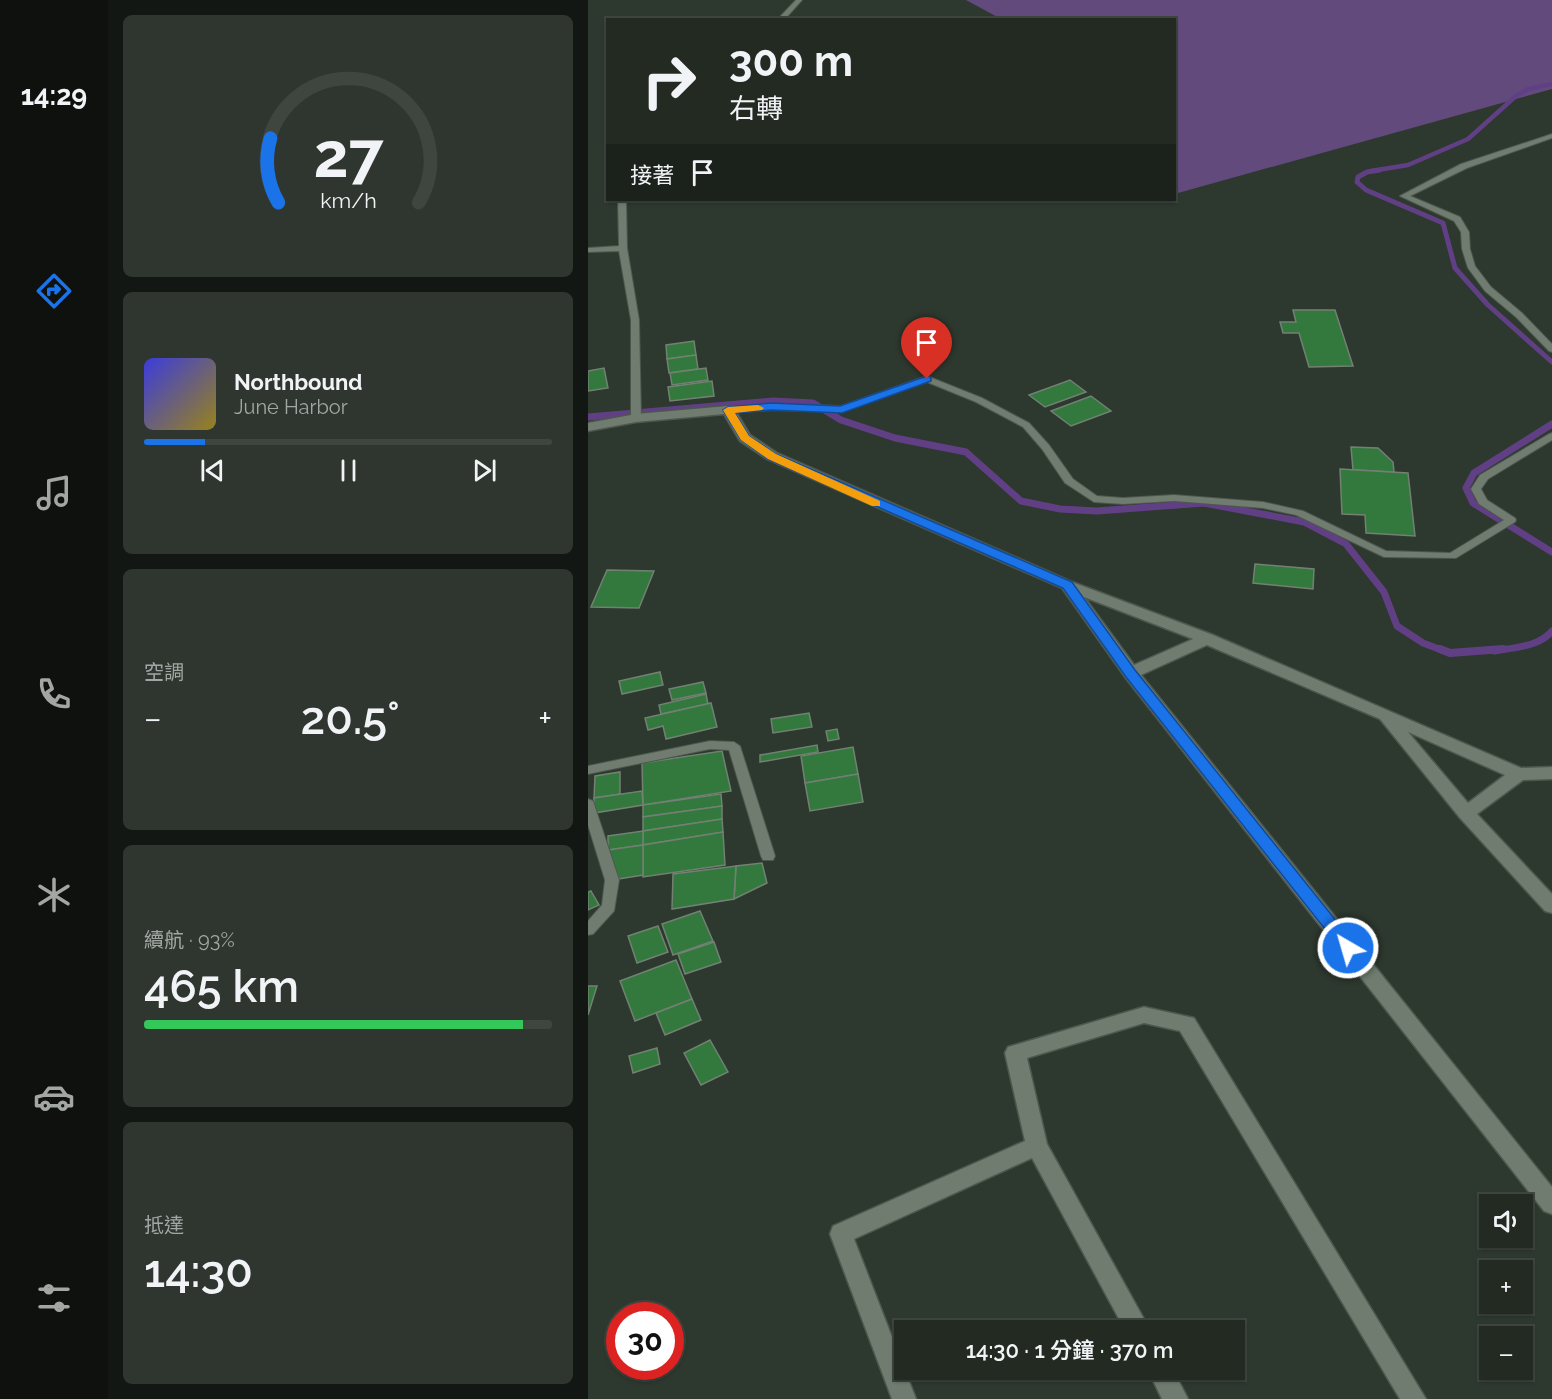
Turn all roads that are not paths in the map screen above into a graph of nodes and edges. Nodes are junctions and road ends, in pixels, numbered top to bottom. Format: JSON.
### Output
{"nodes":[{"id":1,"x":799,"y":0,"type":"edge"},
{"id":2,"x":782,"y":18,"type":"edge"},
{"id":3,"x":1552,"y":136,"type":"edge"},
{"id":4,"x":622,"y":201,"type":"edge"},
{"id":5,"x":623,"y":248,"type":"junction"},
{"id":6,"x":588,"y":250,"type":"edge"},
{"id":7,"x":1552,"y":349,"type":"edge"},
{"id":8,"x":728,"y":410,"type":"junction"},
{"id":9,"x":636,"y":418,"type":"junction"},
{"id":10,"x":588,"y":427,"type":"edge"},
{"id":11,"x":1552,"y":436,"type":"edge"},
{"id":12,"x":1067,"y":585,"type":"junction"},
{"id":13,"x":1207,"y":639,"type":"junction"},
{"id":14,"x":1131,"y":674,"type":"junction"},
{"id":15,"x":1384,"y":714,"type":"junction"},
{"id":16,"x":588,"y":770,"type":"edge"},
{"id":17,"x":1552,"y":773,"type":"edge"},
{"id":18,"x":1519,"y":774,"type":"junction"},
{"id":19,"x":588,"y":804,"type":"edge"},
{"id":20,"x":1466,"y":813,"type":"junction"},
{"id":21,"x":768,"y":856,"type":"dead end"},
{"id":22,"x":1552,"y":906,"type":"edge"},
{"id":23,"x":588,"y":930,"type":"edge"},
{"id":24,"x":1037,"y":1146,"type":"junction"},
{"id":25,"x":1552,"y":1204,"type":"edge"},
{"id":26,"x":1133,"y":1320,"type":"edge"},
{"id":27,"x":1166,"y":1380,"type":"edge"},
{"id":28,"x":904,"y":1399,"type":"edge"},
{"id":29,"x":1176,"y":1399,"type":"edge"},
{"id":30,"x":1414,"y":1399,"type":"edge"}],
"edges":[{"from":1,"to":2,"type":"lane"},
{"from":3,"to":7,"type":"lane"},
{"from":4,"to":5,"type":"lane"},
{"from":5,"to":6,"type":"lane"},
{"from":5,"to":9,"type":"lane"},
{"from":8,"to":9,"type":"street"},
{"from":8,"to":11,"type":"lane"},
{"from":8,"to":12,"type":"street"},
{"from":9,"to":10,"type":"street"},
{"from":12,"to":13,"type":"street"},
{"from":12,"to":14,"type":"street"},
{"from":13,"to":14,"type":"street"},
{"from":13,"to":15,"type":"street"},
{"from":14,"to":25,"type":"street"},
{"from":15,"to":18,"type":"street"},
{"from":15,"to":20,"type":"street"},
{"from":16,"to":21,"type":"lane"},
{"from":17,"to":18,"type":"street"},
{"from":18,"to":20,"type":"street"},
{"from":19,"to":23,"type":"lane"},
{"from":20,"to":22,"type":"street"},
{"from":24,"to":26,"type":"street"},
{"from":24,"to":28,"type":"street"},
{"from":24,"to":30,"type":"street"},
{"from":27,"to":29,"type":"street"}]}
